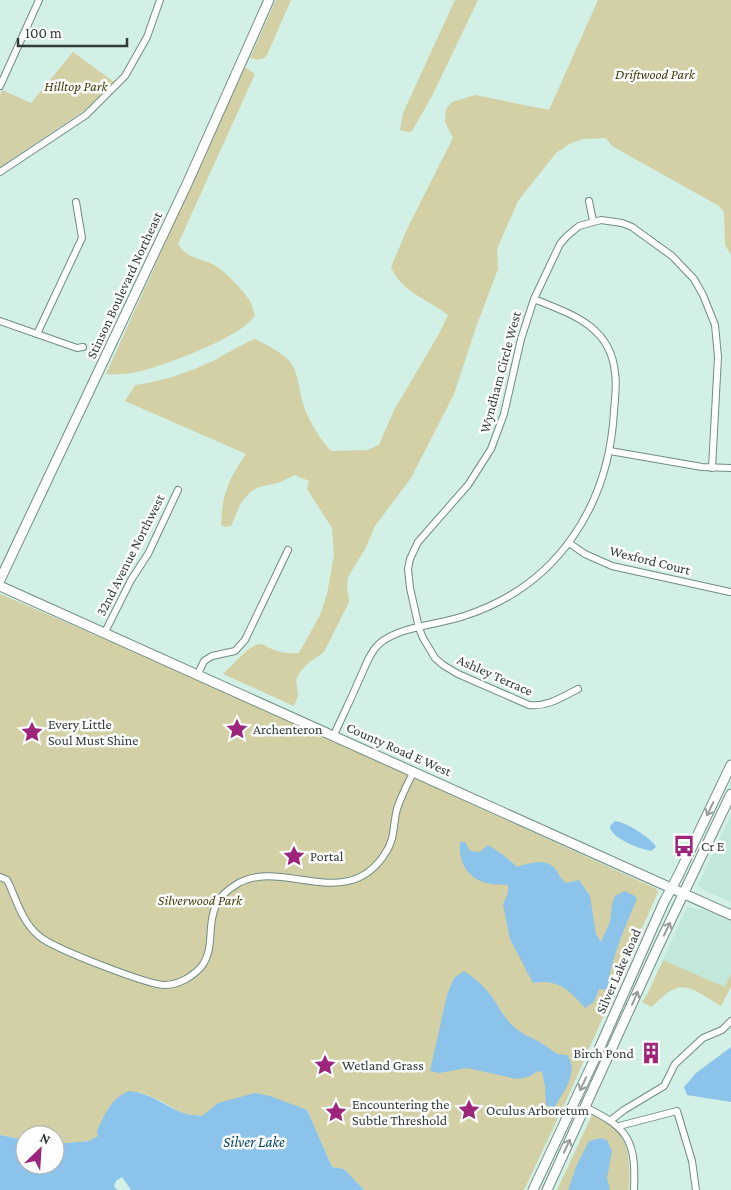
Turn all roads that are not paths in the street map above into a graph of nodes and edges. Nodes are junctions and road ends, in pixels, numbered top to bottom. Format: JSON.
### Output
{"nodes":[{"id":1,"x":39,"y":0,"type":"edge"},
{"id":2,"x":160,"y":0,"type":"edge"},
{"id":3,"x":269,"y":0,"type":"edge"},
{"id":4,"x":0,"y":86,"type":"edge"},
{"id":5,"x":0,"y":172,"type":"edge"},
{"id":6,"x":589,"y":201,"type":"dead end"},
{"id":7,"x":76,"y":202,"type":"dead end"},
{"id":8,"x":593,"y":221,"type":"junction"},
{"id":9,"x":534,"y":299,"type":"junction"},
{"id":10,"x":0,"y":321,"type":"edge"},
{"id":11,"x":37,"y":334,"type":"junction"},
{"id":12,"x":83,"y":347,"type":"dead end"},
{"id":13,"x":610,"y":451,"type":"junction"},
{"id":14,"x":712,"y":468,"type":"junction"},
{"id":15,"x":731,"y":468,"type":"edge"},
{"id":16,"x":178,"y":490,"type":"dead end"},
{"id":17,"x":569,"y":542,"type":"junction"},
{"id":18,"x":288,"y":550,"type":"dead end"},
{"id":19,"x":0,"y":580,"type":"edge"},
{"id":20,"x":0,"y":586,"type":"edge"},
{"id":21,"x":730,"y":592,"type":"dead end"},
{"id":22,"x":419,"y":628,"type":"junction"},
{"id":23,"x":105,"y":632,"type":"junction"},
{"id":24,"x":197,"y":676,"type":"junction"},
{"id":25,"x":578,"y":689,"type":"dead end"},
{"id":26,"x":334,"y":735,"type":"junction"},
{"id":27,"x":731,"y":765,"type":"edge"},
{"id":28,"x":414,"y":771,"type":"junction"},
{"id":29,"x":731,"y":794,"type":"edge"},
{"id":30,"x":0,"y":877,"type":"edge"},
{"id":31,"x":671,"y":888,"type":"junction"},
{"id":32,"x":683,"y":894,"type":"junction"},
{"id":33,"x":731,"y":914,"type":"edge"},
{"id":34,"x":731,"y":1020,"type":"edge"},
{"id":35,"x":585,"y":1107,"type":"junction"},
{"id":36,"x":611,"y":1120,"type":"junction"},
{"id":37,"x":618,"y":1126,"type":"junction"},
{"id":38,"x":533,"y":1190,"type":"edge"},
{"id":39,"x":547,"y":1190,"type":"edge"},
{"id":40,"x":634,"y":1190,"type":"edge"},
{"id":41,"x":696,"y":1190,"type":"edge"}],
"edges":[{"from":1,"to":4,"type":"street"},
{"from":2,"to":5,"type":"street"},
{"from":3,"to":19,"type":"street","name":"Stinson Boulevard Northeast"},
{"from":6,"to":8,"type":"street"},
{"from":7,"to":11,"type":"street"},
{"from":8,"to":9,"type":"street","name":"Wyndham Circle West"},
{"from":8,"to":14,"type":"street","name":"Wyndham Circle West"},
{"from":9,"to":13,"type":"street"},
{"from":9,"to":22,"type":"street","name":"Wyndham Circle West"},
{"from":10,"to":11,"type":"street"},
{"from":11,"to":12,"type":"street"},
{"from":13,"to":14,"type":"street"},
{"from":13,"to":17,"type":"street"},
{"from":14,"to":15,"type":"street"},
{"from":16,"to":23,"type":"street","name":"32nd Avenue Northwest"},
{"from":17,"to":21,"type":"street","name":"Wexford Court"},
{"from":17,"to":22,"type":"street"},
{"from":18,"to":24,"type":"street"},
{"from":20,"to":23,"type":"street","name":"County Road E West"},
{"from":22,"to":25,"type":"street","name":"Ashley Terrace"},
{"from":22,"to":26,"type":"street"},
{"from":23,"to":24,"type":"street","name":"County Road E West"},
{"from":24,"to":26,"type":"street","name":"County Road E West"},
{"from":26,"to":28,"type":"street","name":"County Road E West"},
{"from":27,"to":31,"type":"street","name":"Silver Lake Road","one_way":true},
{"from":28,"to":30,"type":"street"},
{"from":28,"to":31,"type":"street","name":"County Road E West"},
{"from":29,"to":32,"type":"street"},
{"from":31,"to":32,"type":"street","name":"County Road E West"},
{"from":31,"to":38,"type":"street","name":"Silver Lake Road","one_way":true},
{"from":32,"to":33,"type":"street","name":"County Road E West"},
{"from":35,"to":32,"type":"street","one_way":true},
{"from":34,"to":36,"type":"street"},
{"from":35,"to":36,"type":"street"},
{"from":39,"to":35,"type":"street","one_way":true},
{"from":36,"to":37,"type":"street"},
{"from":37,"to":40,"type":"street"},
{"from":37,"to":41,"type":"street"}]}
